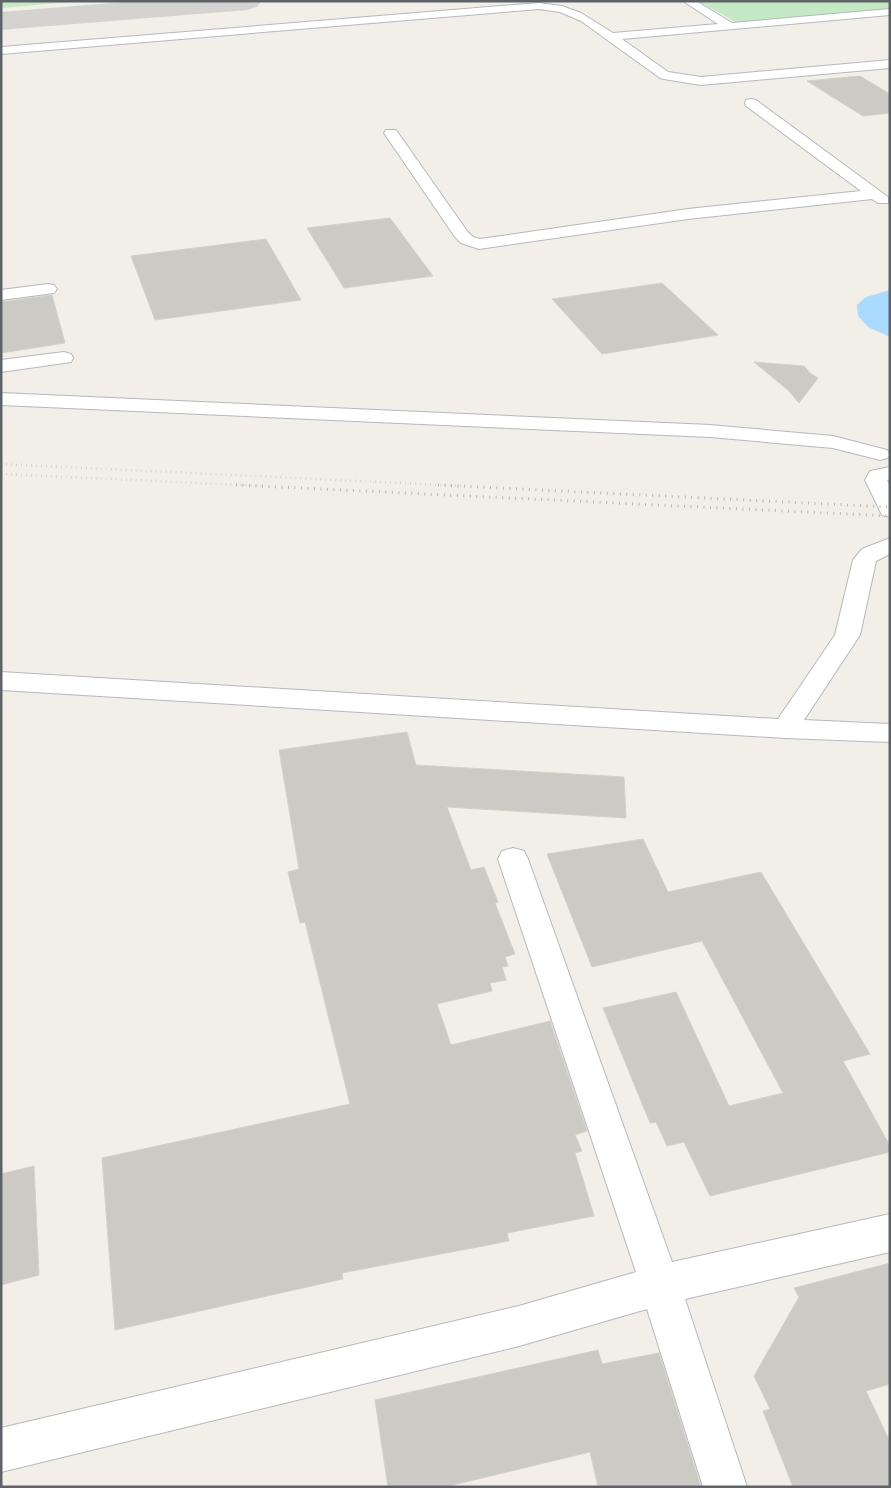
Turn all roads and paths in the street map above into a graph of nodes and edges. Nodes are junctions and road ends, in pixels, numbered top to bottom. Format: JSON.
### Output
{"nodes":[{"id":1,"x":688,"y":1,"type":"edge"},
{"id":2,"x":890,"y":12,"type":"edge"},
{"id":3,"x":731,"y":27,"type":"junction"},
{"id":4,"x":612,"y":37,"type":"junction"},
{"id":5,"x":1,"y":51,"type":"edge"},
{"id":6,"x":890,"y":64,"type":"edge"},
{"id":7,"x":752,"y":103,"type":"dead end"},
{"id":8,"x":391,"y":133,"type":"dead end"},
{"id":9,"x":875,"y":194,"type":"junction"},
{"id":10,"x":890,"y":205,"type":"edge"},
{"id":11,"x":48,"y":290,"type":"dead end"},
{"id":12,"x":1,"y":295,"type":"edge"},
{"id":13,"x":1,"y":366,"type":"edge"},
{"id":14,"x":54,"y":376,"type":"junction"},
{"id":15,"x":1,"y":399,"type":"edge"},
{"id":16,"x":887,"y":453,"type":"edge"},
{"id":17,"x":890,"y":473,"type":"edge"},
{"id":18,"x":890,"y":510,"type":"edge"},
{"id":19,"x":890,"y":545,"type":"edge"},
{"id":20,"x":1,"y":681,"type":"edge"},
{"id":21,"x":785,"y":729,"type":"junction"},
{"id":22,"x":890,"y":733,"type":"edge"},
{"id":23,"x":513,"y":859,"type":"dead end"},
{"id":24,"x":890,"y":1233,"type":"edge"},
{"id":25,"x":660,"y":1285,"type":"junction"},
{"id":26,"x":1,"y":1450,"type":"edge"},
{"id":27,"x":725,"y":1487,"type":"edge"}],
"edges":[{"from":1,"to":3,"type":"street"},
{"from":2,"to":3,"type":"street"},
{"from":3,"to":4,"type":"street"},
{"from":4,"to":5,"type":"street"},
{"from":4,"to":6,"type":"street"},
{"from":7,"to":9,"type":"street"},
{"from":8,"to":9,"type":"street"},
{"from":9,"to":10,"type":"street"},
{"from":11,"to":12,"type":"street"},
{"from":13,"to":14,"type":"street"},
{"from":14,"to":15,"type":"street"},
{"from":14,"to":16,"type":"street"},
{"from":17,"to":18,"type":"street"},
{"from":19,"to":21,"type":"street"},
{"from":20,"to":21,"type":"street"},
{"from":21,"to":22,"type":"street"},
{"from":23,"to":25,"type":"street"},
{"from":24,"to":25,"type":"street"},
{"from":25,"to":26,"type":"street"},
{"from":25,"to":27,"type":"street"}]}
